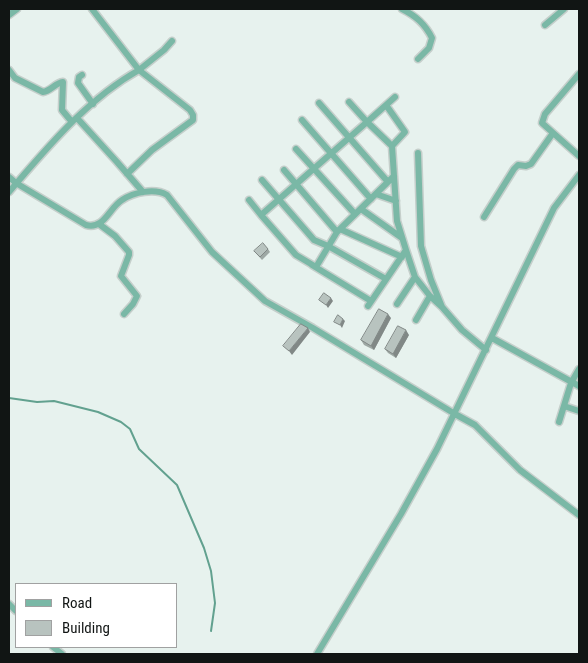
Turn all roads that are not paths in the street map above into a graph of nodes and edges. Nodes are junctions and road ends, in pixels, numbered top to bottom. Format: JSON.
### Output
{"nodes":[{"id":1,"x":17,"y":9,"type":"edge"},
{"id":2,"x":92,"y":9,"type":"edge"},
{"id":3,"x":402,"y":9,"type":"edge"},
{"id":4,"x":564,"y":9,"type":"edge"},
{"id":5,"x":9,"y":15,"type":"edge"},
{"id":6,"x":546,"y":25,"type":"dead end"},
{"id":7,"x":172,"y":41,"type":"dead end"},
{"id":8,"x":418,"y":59,"type":"dead end"},
{"id":9,"x":9,"y":70,"type":"edge"},
{"id":10,"x":139,"y":70,"type":"junction"},
{"id":11,"x":579,"y":74,"type":"edge"},
{"id":12,"x":82,"y":75,"type":"dead end"},
{"id":13,"x":395,"y":97,"type":"dead end"},
{"id":14,"x":349,"y":102,"type":"dead end"},
{"id":15,"x":319,"y":103,"type":"dead end"},
{"id":16,"x":93,"y":104,"type":"junction"},
{"id":17,"x":386,"y":105,"type":"junction"},
{"id":18,"x":74,"y":120,"type":"junction"},
{"id":19,"x":302,"y":120,"type":"dead end"},
{"id":20,"x":366,"y":122,"type":"junction"},
{"id":21,"x":553,"y":133,"type":"junction"},
{"id":22,"x":349,"y":138,"type":"junction"},
{"id":23,"x":392,"y":146,"type":"junction"},
{"id":24,"x":296,"y":149,"type":"dead end"},
{"id":25,"x":418,"y":153,"type":"dead end"},
{"id":26,"x":330,"y":154,"type":"junction"},
{"id":27,"x":579,"y":156,"type":"edge"},
{"id":28,"x":314,"y":169,"type":"junction"},
{"id":29,"x":284,"y":170,"type":"dead end"},
{"id":30,"x":127,"y":174,"type":"junction"},
{"id":31,"x":579,"y":174,"type":"edge"},
{"id":32,"x":394,"y":176,"type":"junction"},
{"id":33,"x":9,"y":177,"type":"edge"},
{"id":34,"x":262,"y":180,"type":"dead end"},
{"id":35,"x":388,"y":182,"type":"junction"},
{"id":36,"x":16,"y":183,"type":"junction"},
{"id":37,"x":297,"y":184,"type":"junction"},
{"id":38,"x":9,"y":192,"type":"edge"},
{"id":39,"x":142,"y":192,"type":"junction"},
{"id":40,"x":374,"y":196,"type":"junction"},
{"id":41,"x":249,"y":200,"type":"dead end"},
{"id":42,"x":278,"y":200,"type":"junction"},
{"id":43,"x":396,"y":202,"type":"junction"},
{"id":44,"x":361,"y":209,"type":"junction"},
{"id":45,"x":356,"y":214,"type":"junction"},
{"id":46,"x":261,"y":215,"type":"junction"},
{"id":47,"x":484,"y":217,"type":"dead end"},
{"id":48,"x":99,"y":224,"type":"junction"},
{"id":49,"x":338,"y":231,"type":"junction"},
{"id":50,"x":402,"y":238,"type":"junction"},
{"id":51,"x":328,"y":246,"type":"junction"},
{"id":52,"x":406,"y":250,"type":"junction"},
{"id":53,"x":402,"y":257,"type":"junction"},
{"id":54,"x":303,"y":260,"type":"dead end"},
{"id":55,"x":316,"y":267,"type":"junction"},
{"id":56,"x":415,"y":277,"type":"junction"},
{"id":57,"x":386,"y":279,"type":"junction"},
{"id":58,"x":430,"y":296,"type":"junction"},
{"id":59,"x":397,"y":304,"type":"dead end"},
{"id":60,"x":442,"y":307,"type":"junction"},
{"id":61,"x":124,"y":314,"type":"dead end"},
{"id":62,"x":416,"y":320,"type":"dead end"},
{"id":63,"x":492,"y":338,"type":"junction"},
{"id":64,"x":486,"y":350,"type":"junction"},
{"id":65,"x":579,"y":369,"type":"edge"},
{"id":66,"x":571,"y":383,"type":"junction"},
{"id":67,"x":579,"y":386,"type":"edge"},
{"id":68,"x":564,"y":406,"type":"junction"},
{"id":69,"x":579,"y":411,"type":"edge"},
{"id":70,"x":455,"y":414,"type":"junction"},
{"id":71,"x":559,"y":422,"type":"dead end"},
{"id":72,"x":579,"y":515,"type":"edge"},
{"id":73,"x":317,"y":654,"type":"edge"}],
"edges":[{"from":1,"to":5,"type":"street"},
{"from":2,"to":10,"type":"street"},
{"from":3,"to":8,"type":"street"},
{"from":4,"to":6,"type":"street"},
{"from":7,"to":10,"type":"street"},
{"from":9,"to":18,"type":"street"},
{"from":10,"to":16,"type":"street"},
{"from":10,"to":30,"type":"street"},
{"from":11,"to":21,"type":"street"},
{"from":12,"to":16,"type":"street"},
{"from":13,"to":17,"type":"street"},
{"from":14,"to":20,"type":"street"},
{"from":15,"to":22,"type":"street"},
{"from":16,"to":18,"type":"street"},
{"from":17,"to":20,"type":"street"},
{"from":17,"to":23,"type":"street"},
{"from":18,"to":30,"type":"street"},
{"from":18,"to":36,"type":"street"},
{"from":19,"to":26,"type":"street"},
{"from":20,"to":22,"type":"street"},
{"from":20,"to":23,"type":"street"},
{"from":21,"to":27,"type":"street"},
{"from":21,"to":47,"type":"street"},
{"from":22,"to":26,"type":"street"},
{"from":22,"to":35,"type":"street"},
{"from":23,"to":32,"type":"street"},
{"from":24,"to":28,"type":"street"},
{"from":25,"to":60,"type":"street"},
{"from":26,"to":28,"type":"street"},
{"from":26,"to":40,"type":"street"},
{"from":28,"to":37,"type":"street"},
{"from":28,"to":45,"type":"street"},
{"from":29,"to":37,"type":"street"},
{"from":30,"to":39,"type":"street"},
{"from":31,"to":63,"type":"street"},
{"from":32,"to":35,"type":"street"},
{"from":32,"to":43,"type":"street"},
{"from":33,"to":36,"type":"street"},
{"from":34,"to":42,"type":"street"},
{"from":35,"to":40,"type":"street"},
{"from":36,"to":38,"type":"street"},
{"from":36,"to":48,"type":"street"},
{"from":37,"to":42,"type":"street"},
{"from":37,"to":49,"type":"street"},
{"from":39,"to":48,"type":"street"},
{"from":39,"to":70,"type":"street"},
{"from":40,"to":43,"type":"street"},
{"from":40,"to":44,"type":"street"},
{"from":41,"to":46,"type":"street"},
{"from":42,"to":46,"type":"street"},
{"from":42,"to":51,"type":"street"},
{"from":43,"to":50,"type":"street"},
{"from":44,"to":45,"type":"street"},
{"from":44,"to":50,"type":"street"},
{"from":45,"to":49,"type":"street"},
{"from":46,"to":55,"type":"street"},
{"from":48,"to":61,"type":"street"},
{"from":49,"to":51,"type":"street"},
{"from":49,"to":53,"type":"street"},
{"from":50,"to":52,"type":"street"},
{"from":51,"to":55,"type":"street"},
{"from":51,"to":57,"type":"street"},
{"from":52,"to":53,"type":"street"},
{"from":52,"to":56,"type":"street"},
{"from":53,"to":57,"type":"street"},
{"from":54,"to":55,"type":"street"},
{"from":55,"to":57,"type":"street"},
{"from":56,"to":58,"type":"street"},
{"from":56,"to":59,"type":"street"},
{"from":58,"to":60,"type":"street"},
{"from":58,"to":62,"type":"street"},
{"from":60,"to":64,"type":"street"},
{"from":63,"to":64,"type":"street"},
{"from":63,"to":66,"type":"street"},
{"from":64,"to":70,"type":"street"},
{"from":65,"to":66,"type":"street"},
{"from":66,"to":67,"type":"street"},
{"from":66,"to":68,"type":"street"},
{"from":68,"to":69,"type":"street"},
{"from":68,"to":71,"type":"street"},
{"from":70,"to":72,"type":"street"},
{"from":70,"to":73,"type":"street"}]}
